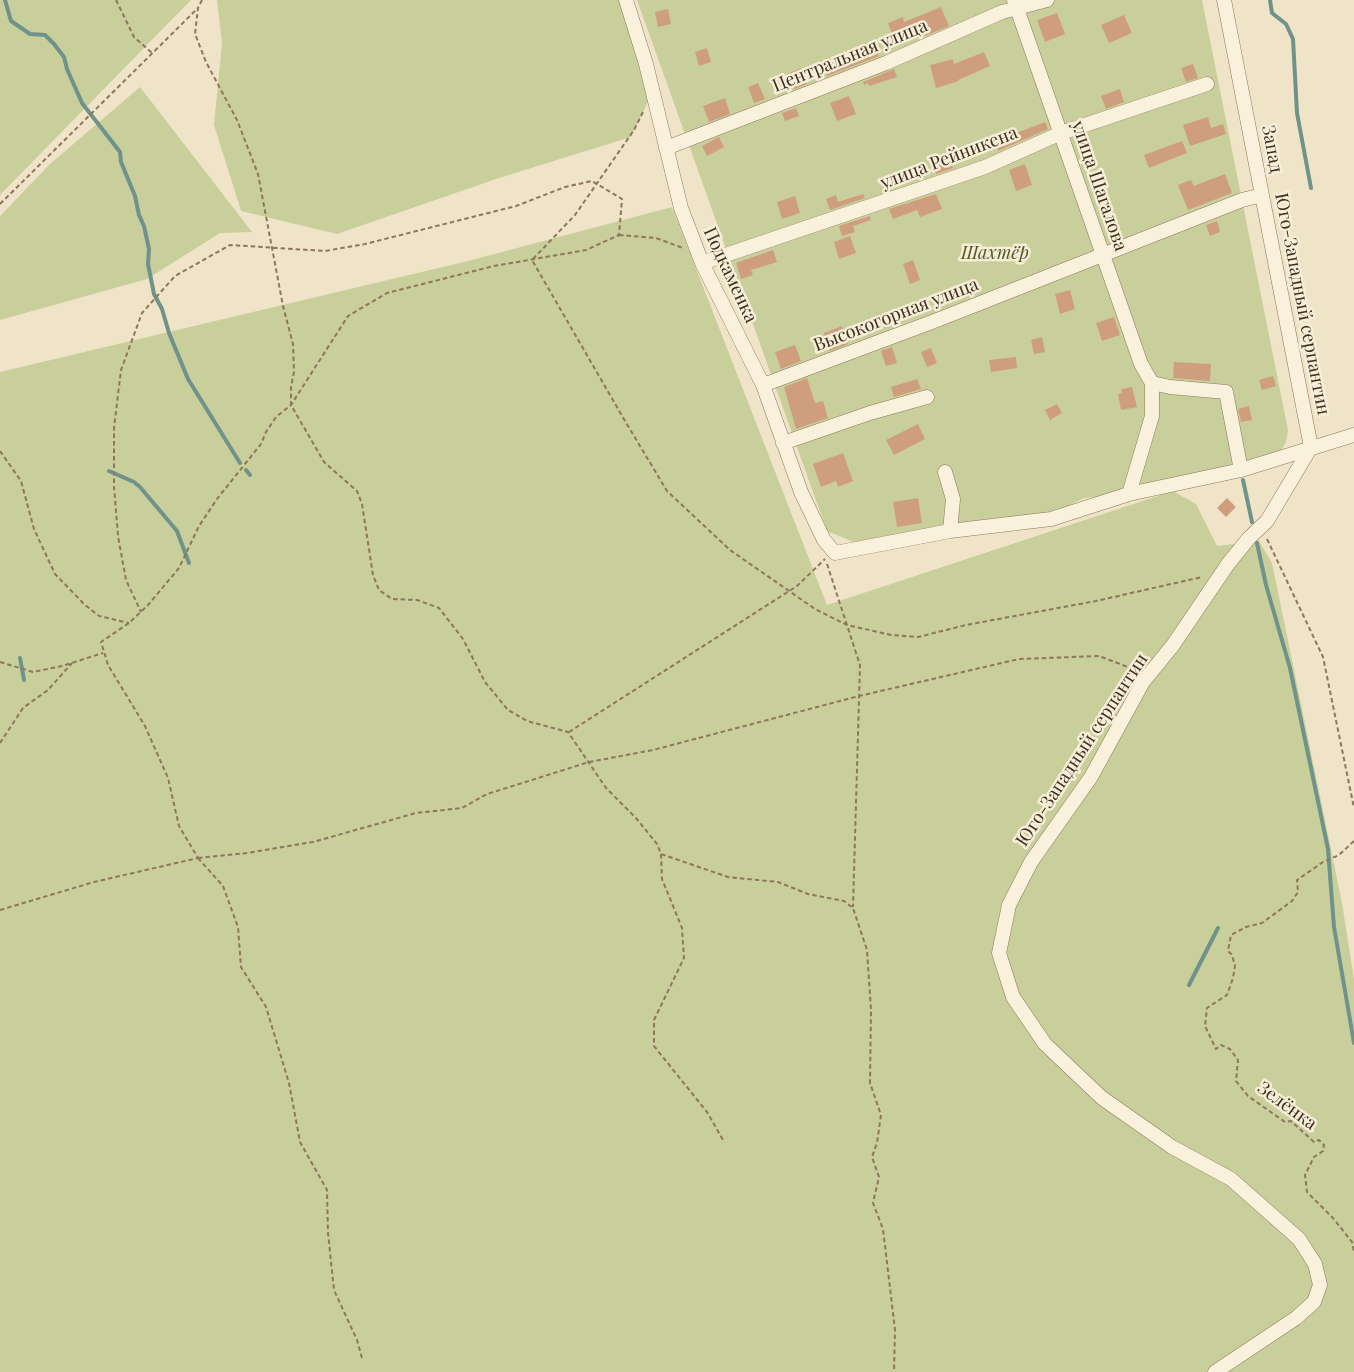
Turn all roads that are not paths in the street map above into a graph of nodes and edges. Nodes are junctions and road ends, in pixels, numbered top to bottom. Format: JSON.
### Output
{"nodes":[{"id":1,"x":626,"y":0,"type":"edge"},
{"id":2,"x":1047,"y":0,"type":"edge"},
{"id":3,"x":1224,"y":0,"type":"edge"},
{"id":4,"x":1016,"y":3,"type":"edge"},
{"id":5,"x":1207,"y":84,"type":"dead end"},
{"id":6,"x":1061,"y":133,"type":"junction"},
{"id":7,"x":666,"y":148,"type":"junction"},
{"id":8,"x":1262,"y":195,"type":"junction"},
{"id":9,"x":1104,"y":254,"type":"junction"},
{"id":10,"x":702,"y":263,"type":"junction"},
{"id":11,"x":1152,"y":383,"type":"junction"},
{"id":12,"x":763,"y":385,"type":"junction"},
{"id":13,"x":927,"y":397,"type":"dead end"},
{"id":14,"x":1354,"y":435,"type":"edge"},
{"id":15,"x":1310,"y":442,"type":"junction"},
{"id":16,"x":783,"y":443,"type":"junction"},
{"id":17,"x":1241,"y":470,"type":"junction"},
{"id":18,"x":945,"y":472,"type":"dead end"},
{"id":19,"x":1129,"y":494,"type":"junction"},
{"id":20,"x":950,"y":531,"type":"junction"},
{"id":21,"x":1215,"y":1372,"type":"edge"}],
"edges":[{"from":1,"to":7,"type":"street","name":"Подкаменка"},
{"from":2,"to":4,"type":"street","name":"Центральная улица"},
{"from":3,"to":8,"type":"street","name":"Запад"},
{"from":4,"to":6,"type":"street","name":"улица Шагалова"},
{"from":4,"to":7,"type":"street","name":"Центральная улица"},
{"from":5,"to":6,"type":"street","name":"улица Рейникена"},
{"from":6,"to":9,"type":"street","name":"улица Шагалова"},
{"from":6,"to":10,"type":"street","name":"улица Рейникена"},
{"from":7,"to":10,"type":"street","name":"Подкаменка"},
{"from":8,"to":9,"type":"street","name":"Высокогорная улица"},
{"from":8,"to":15,"type":"street","name":"Юго-Западный серпантин"},
{"from":9,"to":11,"type":"street","name":"улица Шагалова"},
{"from":9,"to":12,"type":"street","name":"Высокогорная улица"},
{"from":10,"to":12,"type":"street","name":"Подкаменка"},
{"from":11,"to":17,"type":"street"},
{"from":11,"to":19,"type":"street"},
{"from":12,"to":16,"type":"street","name":"Подкаменка"},
{"from":13,"to":16,"type":"street"},
{"from":14,"to":15,"type":"street"},
{"from":15,"to":17,"type":"street"},
{"from":15,"to":21,"type":"street","name":"Юго-Западный серпантин"},
{"from":16,"to":20,"type":"street","name":"Подкаменка"},
{"from":17,"to":19,"type":"street"},
{"from":18,"to":20,"type":"street"},
{"from":19,"to":20,"type":"street"}]}
